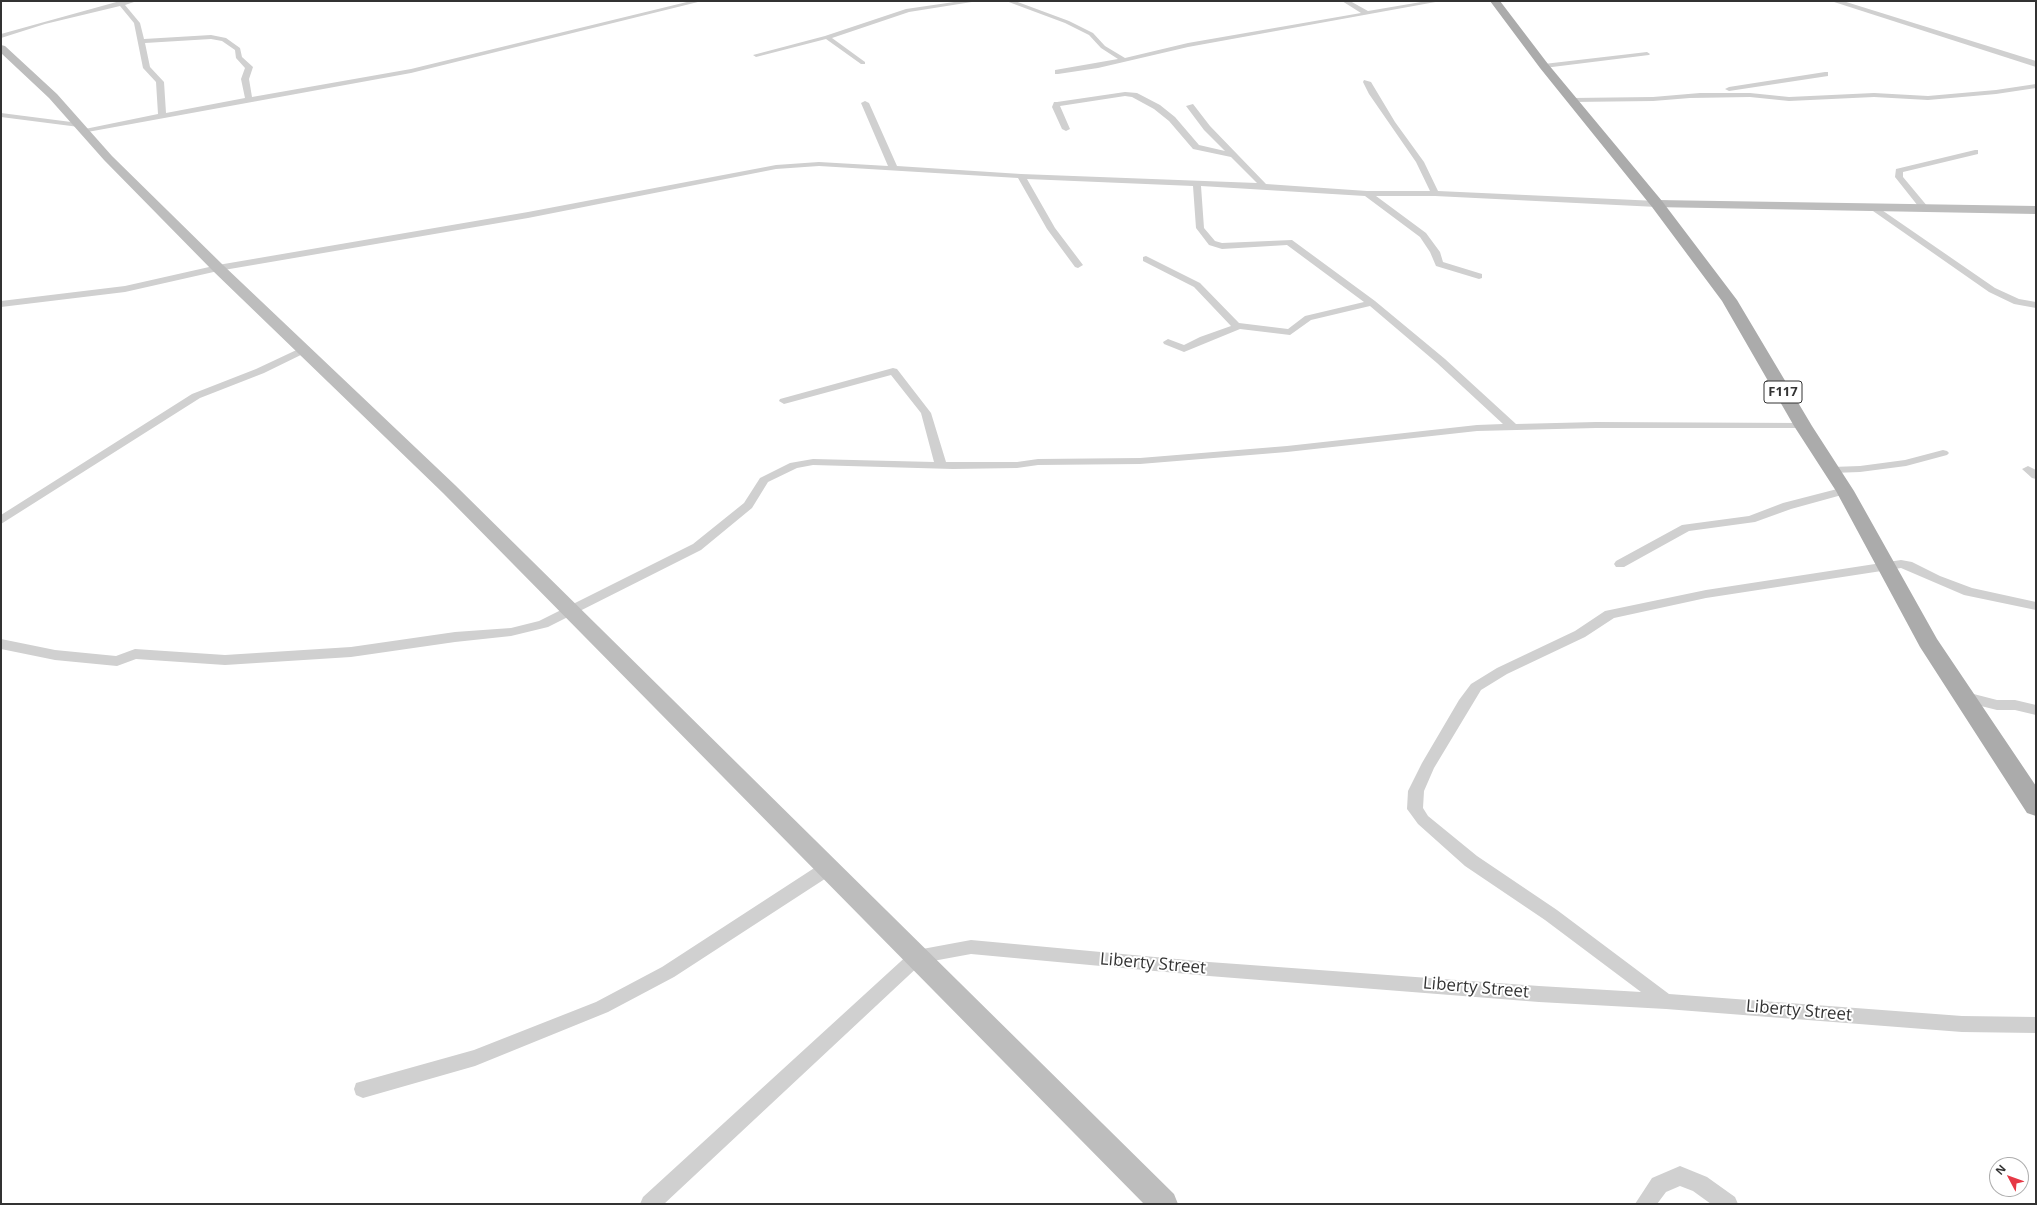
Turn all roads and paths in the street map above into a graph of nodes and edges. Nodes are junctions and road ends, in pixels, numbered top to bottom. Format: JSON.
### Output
{"nodes":[{"id":1,"x":134,"y":1,"type":"edge"},
{"id":2,"x":699,"y":1,"type":"edge"},
{"id":3,"x":975,"y":1,"type":"edge"},
{"id":4,"x":1009,"y":1,"type":"edge"},
{"id":5,"x":1345,"y":1,"type":"edge"},
{"id":6,"x":1438,"y":1,"type":"edge"},
{"id":7,"x":1495,"y":1,"type":"edge"},
{"id":8,"x":1835,"y":1,"type":"edge"},
{"id":9,"x":120,"y":3,"type":"junction"},
{"id":10,"x":1366,"y":12,"type":"junction"},
{"id":11,"x":1,"y":36,"type":"edge"},
{"id":12,"x":828,"y":37,"type":"junction"},
{"id":13,"x":141,"y":41,"type":"junction"},
{"id":14,"x":1,"y":48,"type":"edge"},
{"id":15,"x":1647,"y":54,"type":"dead end"},
{"id":16,"x":756,"y":55,"type":"dead end"},
{"id":17,"x":1124,"y":60,"type":"junction"},
{"id":18,"x":863,"y":63,"type":"dead end"},
{"id":19,"x":2036,"y":64,"type":"edge"},
{"id":20,"x":1544,"y":66,"type":"junction"},
{"id":21,"x":1058,"y":72,"type":"dead end"},
{"id":22,"x":1825,"y":74,"type":"dead end"},
{"id":23,"x":1367,"y":82,"type":"dead end"},
{"id":24,"x":2036,"y":86,"type":"edge"},
{"id":25,"x":1691,"y":96,"type":"junction"},
{"id":26,"x":249,"y":99,"type":"junction"},
{"id":27,"x":1572,"y":100,"type":"junction"},
{"id":28,"x":865,"y":103,"type":"dead end"},
{"id":29,"x":1190,"y":106,"type":"dead end"},
{"id":30,"x":1,"y":115,"type":"edge"},
{"id":31,"x":162,"y":116,"type":"junction"},
{"id":32,"x":82,"y":128,"type":"junction"},
{"id":33,"x":1066,"y":129,"type":"dead end"},
{"id":34,"x":1975,"y":152,"type":"dead end"},
{"id":35,"x":1235,"y":155,"type":"junction"},
{"id":36,"x":894,"y":169,"type":"junction"},
{"id":37,"x":1021,"y":176,"type":"junction"},
{"id":38,"x":1197,"y":183,"type":"junction"},
{"id":39,"x":1264,"y":186,"type":"junction"},
{"id":40,"x":1435,"y":193,"type":"junction"},
{"id":41,"x":1367,"y":194,"type":"junction"},
{"id":42,"x":1657,"y":204,"type":"junction"},
{"id":43,"x":1876,"y":209,"type":"junction"},
{"id":44,"x":1925,"y":209,"type":"junction"},
{"id":45,"x":2036,"y":210,"type":"edge"},
{"id":46,"x":1146,"y":259,"type":"dead end"},
{"id":47,"x":1078,"y":265,"type":"dead end"},
{"id":48,"x":218,"y":268,"type":"junction"},
{"id":49,"x":1480,"y":276,"type":"dead end"},
{"id":50,"x":1372,"y":303,"type":"junction"},
{"id":51,"x":1,"y":304,"type":"edge"},
{"id":52,"x":2036,"y":305,"type":"edge"},
{"id":53,"x":1236,"y":326,"type":"junction"},
{"id":54,"x":1168,"y":342,"type":"dead end"},
{"id":55,"x":305,"y":350,"type":"junction"},
{"id":56,"x":784,"y":401,"type":"dead end"},
{"id":57,"x":1803,"y":426,"type":"junction"},
{"id":58,"x":1514,"y":428,"type":"junction"},
{"id":59,"x":1943,"y":453,"type":"dead end"},
{"id":60,"x":941,"y":465,"type":"junction"},
{"id":61,"x":1832,"y":470,"type":"junction"},
{"id":62,"x":1845,"y":491,"type":"junction"},
{"id":63,"x":1,"y":520,"type":"edge"},
{"id":64,"x":1620,"y":564,"type":"dead end"},
{"id":65,"x":1885,"y":567,"type":"junction"},
{"id":66,"x":2036,"y":606,"type":"edge"},
{"id":67,"x":570,"y":610,"type":"junction"},
{"id":68,"x":1,"y":644,"type":"edge"},
{"id":69,"x":1962,"y":696,"type":"junction"},
{"id":70,"x":2036,"y":710,"type":"edge"},
{"id":71,"x":2036,"y":806,"type":"edge"},
{"id":72,"x":828,"y":868,"type":"junction"},
{"id":73,"x":917,"y":957,"type":"junction"},
{"id":74,"x":1666,"y":1001,"type":"junction"},
{"id":75,"x":2036,"y":1025,"type":"edge"},
{"id":76,"x":363,"y":1089,"type":"dead end"},
{"id":77,"x":650,"y":1204,"type":"edge"},
{"id":78,"x":1164,"y":1204,"type":"edge"},
{"id":79,"x":1645,"y":1204,"type":"edge"},
{"id":80,"x":1728,"y":1204,"type":"edge"}],
"edges":[{"from":1,"to":9,"type":"street"},
{"from":2,"to":26,"type":"street"},
{"from":3,"to":12,"type":"street"},
{"from":4,"to":17,"type":"street"},
{"from":5,"to":10,"type":"street"},
{"from":6,"to":10,"type":"street"},
{"from":7,"to":20,"type":"main road","number":"F117"},
{"from":8,"to":19,"type":"street"},
{"from":9,"to":11,"type":"street"},
{"from":9,"to":13,"type":"street"},
{"from":10,"to":17,"type":"street"},
{"from":12,"to":16,"type":"street"},
{"from":12,"to":18,"type":"street"},
{"from":13,"to":26,"type":"street"},
{"from":13,"to":31,"type":"street"},
{"from":14,"to":32,"type":"main road"},
{"from":15,"to":20,"type":"street"},
{"from":17,"to":21,"type":"street"},
{"from":20,"to":27,"type":"main road","number":"F117"},
{"from":22,"to":25,"type":"street"},
{"from":23,"to":40,"type":"street"},
{"from":24,"to":25,"type":"street"},
{"from":25,"to":27,"type":"street"},
{"from":26,"to":31,"type":"street"},
{"from":27,"to":42,"type":"main road","number":"F117"},
{"from":28,"to":36,"type":"street"},
{"from":29,"to":35,"type":"street"},
{"from":30,"to":32,"type":"street"},
{"from":31,"to":32,"type":"street"},
{"from":32,"to":48,"type":"main road"},
{"from":33,"to":35,"type":"street"},
{"from":34,"to":44,"type":"street"},
{"from":35,"to":39,"type":"street"},
{"from":36,"to":37,"type":"street"},
{"from":36,"to":48,"type":"street"},
{"from":37,"to":38,"type":"street"},
{"from":37,"to":47,"type":"street"},
{"from":38,"to":39,"type":"street"},
{"from":38,"to":50,"type":"street"},
{"from":39,"to":41,"type":"street"},
{"from":40,"to":41,"type":"street"},
{"from":40,"to":42,"type":"street"},
{"from":41,"to":49,"type":"street"},
{"from":42,"to":43,"type":"main road"},
{"from":42,"to":57,"type":"main road","number":"F117"},
{"from":43,"to":44,"type":"main road"},
{"from":43,"to":52,"type":"street"},
{"from":44,"to":45,"type":"main road"},
{"from":46,"to":53,"type":"street"},
{"from":48,"to":51,"type":"street"},
{"from":48,"to":55,"type":"main road"},
{"from":50,"to":53,"type":"street"},
{"from":50,"to":58,"type":"street"},
{"from":53,"to":54,"type":"street"},
{"from":55,"to":63,"type":"street"},
{"from":55,"to":67,"type":"main road"},
{"from":56,"to":60,"type":"street"},
{"from":57,"to":58,"type":"street"},
{"from":57,"to":61,"type":"main road","number":"F117"},
{"from":58,"to":60,"type":"street"},
{"from":59,"to":61,"type":"street"},
{"from":60,"to":67,"type":"street"},
{"from":61,"to":62,"type":"main road","number":"F117"},
{"from":62,"to":64,"type":"street"},
{"from":62,"to":65,"type":"main road","number":"F117"},
{"from":65,"to":66,"type":"street"},
{"from":65,"to":69,"type":"main road","number":"F117"},
{"from":65,"to":74,"type":"street"},
{"from":67,"to":68,"type":"street"},
{"from":67,"to":72,"type":"main road"},
{"from":69,"to":70,"type":"street"},
{"from":69,"to":71,"type":"main road","number":"F117"},
{"from":72,"to":73,"type":"main road"},
{"from":72,"to":76,"type":"street"},
{"from":73,"to":74,"type":"street","name":"Liberty Street"},
{"from":73,"to":77,"type":"street"},
{"from":73,"to":78,"type":"main road"},
{"from":74,"to":75,"type":"street","name":"Liberty Street"},
{"from":79,"to":80,"type":"street"}]}
